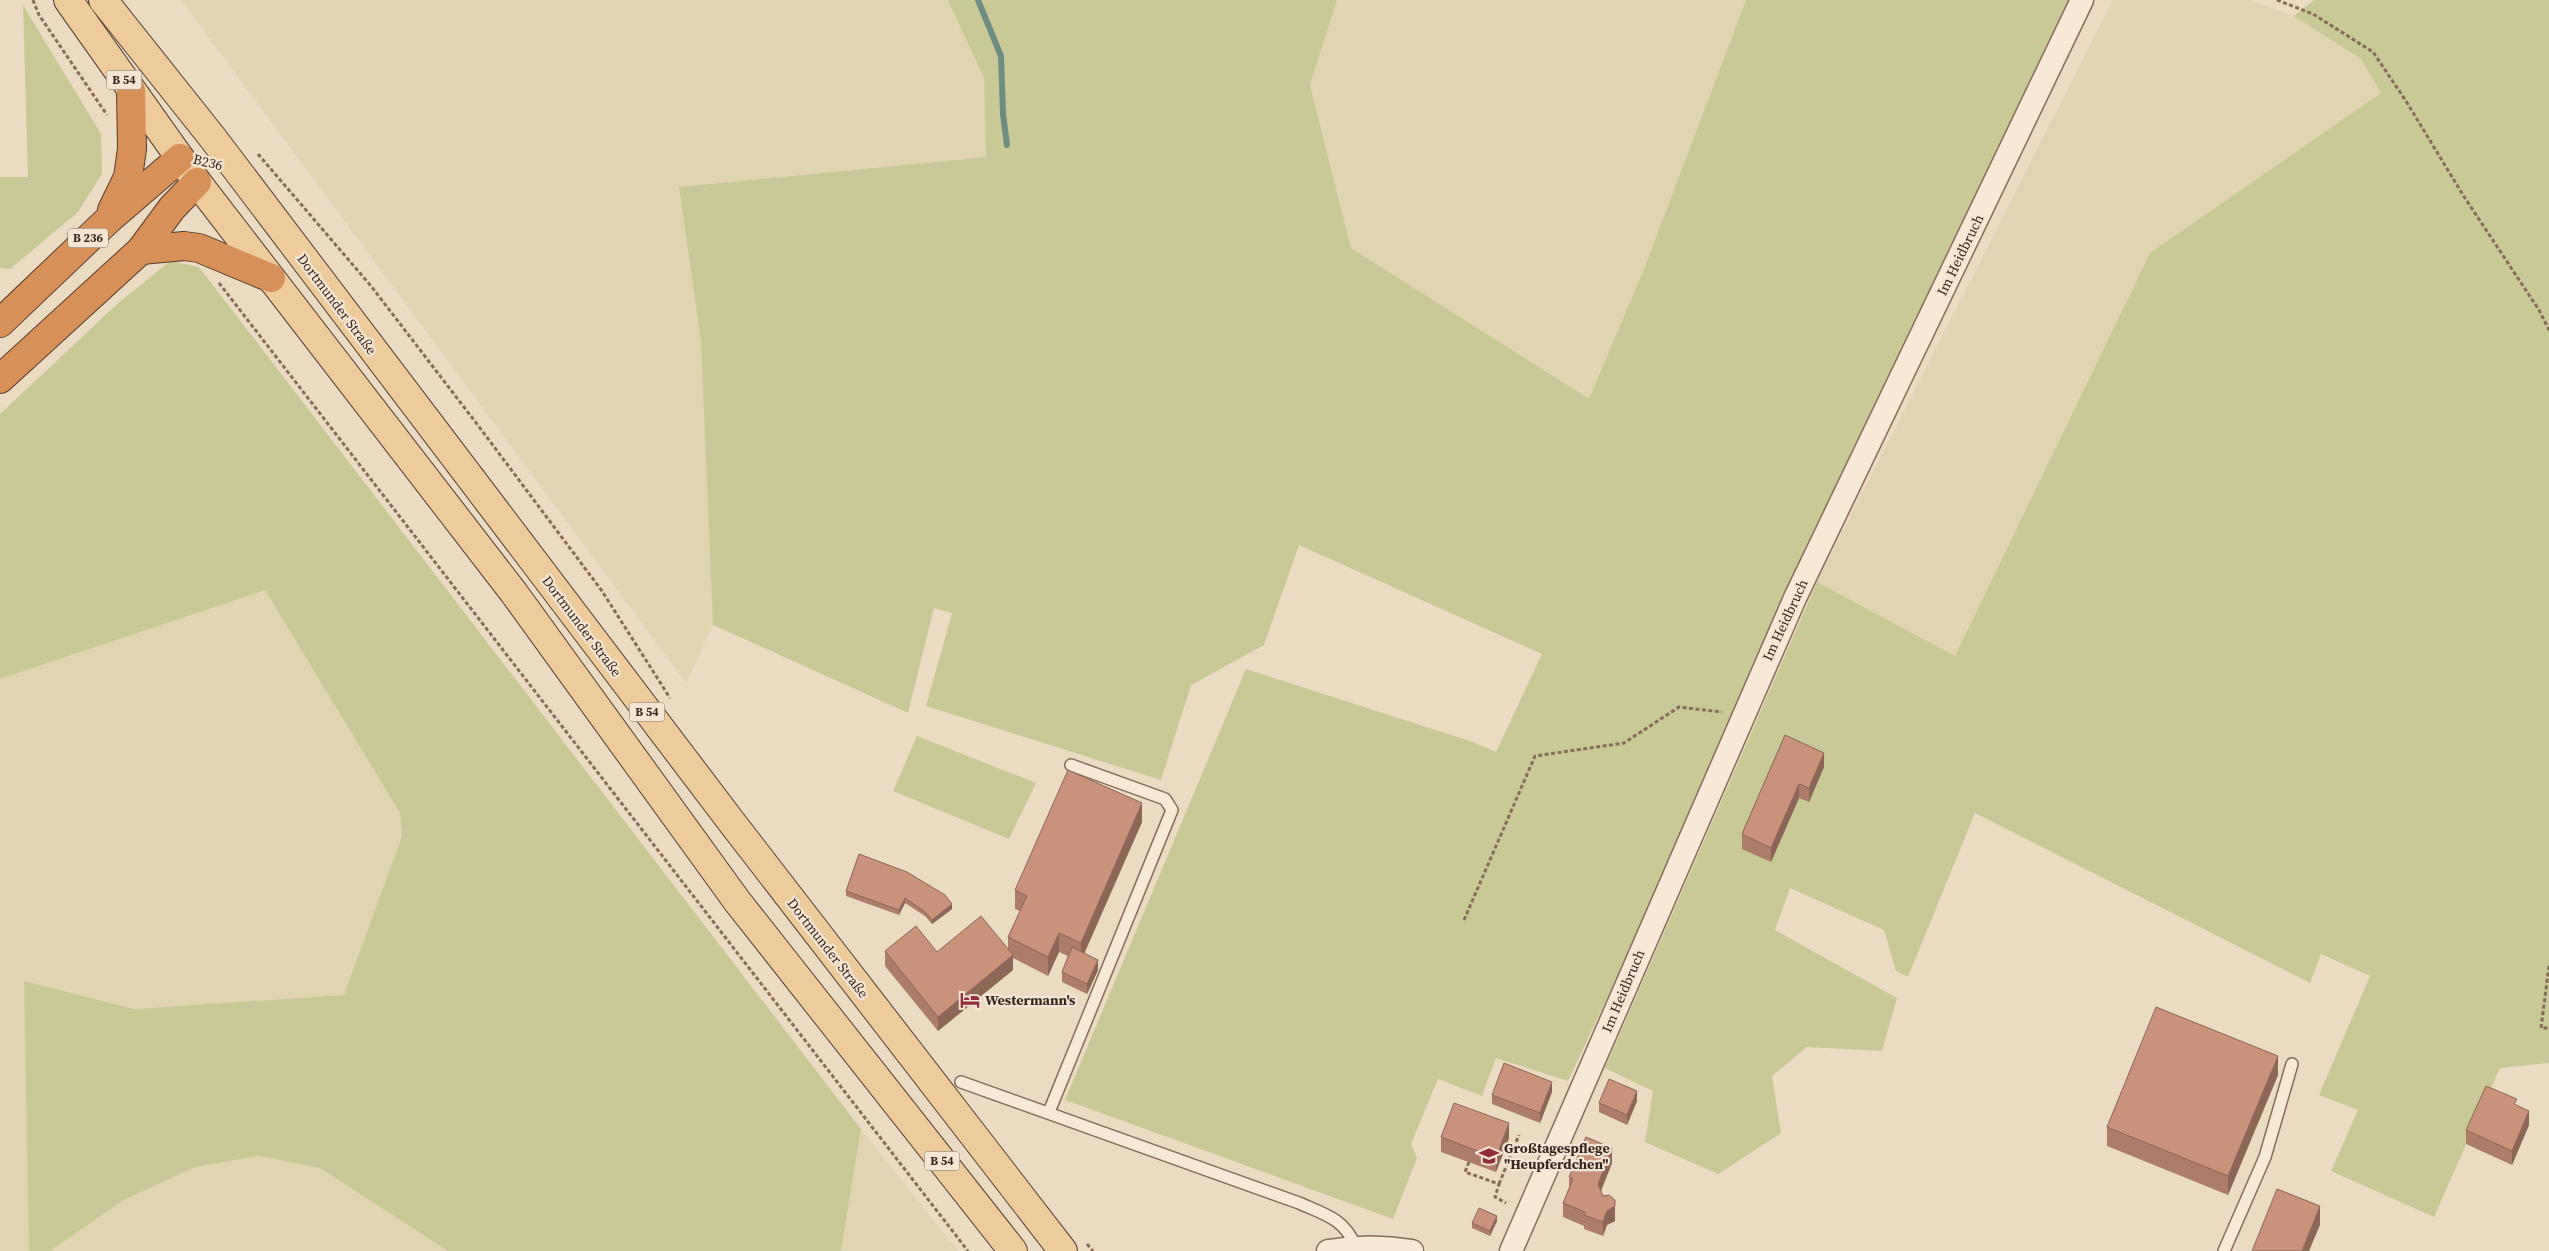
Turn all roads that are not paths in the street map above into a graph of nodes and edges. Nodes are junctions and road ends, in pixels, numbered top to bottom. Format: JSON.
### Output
{"nodes":[{"id":1,"x":68,"y":0,"type":"edge"},
{"id":2,"x":103,"y":0,"type":"edge"},
{"id":3,"x":2082,"y":0,"type":"edge"},
{"id":4,"x":131,"y":90,"type":"junction"},
{"id":5,"x":180,"y":158,"type":"junction"},
{"id":6,"x":206,"y":160,"type":"junction"},
{"id":7,"x":235,"y":170,"type":"joint"},
{"id":8,"x":108,"y":220,"type":"junction"},
{"id":9,"x":141,"y":250,"type":"junction"},
{"id":10,"x":271,"y":278,"type":"junction"},
{"id":11,"x":0,"y":323,"type":"edge"},
{"id":12,"x":0,"y":380,"type":"edge"},
{"id":13,"x":1072,"y":764,"type":"dead end"},
{"id":14,"x":2292,"y":1064,"type":"dead end"},
{"id":15,"x":961,"y":1082,"type":"dead end"},
{"id":16,"x":1049,"y":1112,"type":"junction"},
{"id":17,"x":1073,"y":1245,"type":"edge"},
{"id":18,"x":1355,"y":1246,"type":"junction"},
{"id":19,"x":1013,"y":1251,"type":"edge"},
{"id":20,"x":1328,"y":1251,"type":"edge"},
{"id":21,"x":1412,"y":1251,"type":"edge"},
{"id":22,"x":1511,"y":1251,"type":"edge"},
{"id":23,"x":2224,"y":1251,"type":"edge"}],
"edges":[{"from":1,"to":4,"type":"main road","number":"B 54"},
{"from":2,"to":6,"type":"main road","number":"B 54"},
{"from":3,"to":22,"type":"street","name":"Im Heidbruch"},
{"from":4,"to":5,"type":"main road","number":"B 54"},
{"from":4,"to":8,"type":"highway"},
{"from":5,"to":6,"type":"main road","number":"B 54"},
{"from":5,"to":8,"type":"highway","number":"B 236"},
{"from":6,"to":7,"type":"main road","name":"B236"},
{"from":6,"to":9,"type":"highway"},
{"from":6,"to":10,"type":"main road","number":"B 54"},
{"from":7,"to":17,"type":"main road","name":"Dortmunder Straße","number":"B 54"},
{"from":8,"to":11,"type":"highway","number":"B 236"},
{"from":9,"to":10,"type":"highway"},
{"from":9,"to":12,"type":"highway"},
{"from":10,"to":19,"type":"main road","number":"B 54"},
{"from":13,"to":16,"type":"lane"},
{"from":14,"to":23,"type":"lane"},
{"from":15,"to":16,"type":"lane"},
{"from":16,"to":18,"type":"lane"},
{"from":18,"to":20,"type":"street"},
{"from":18,"to":21,"type":"street"}]}
